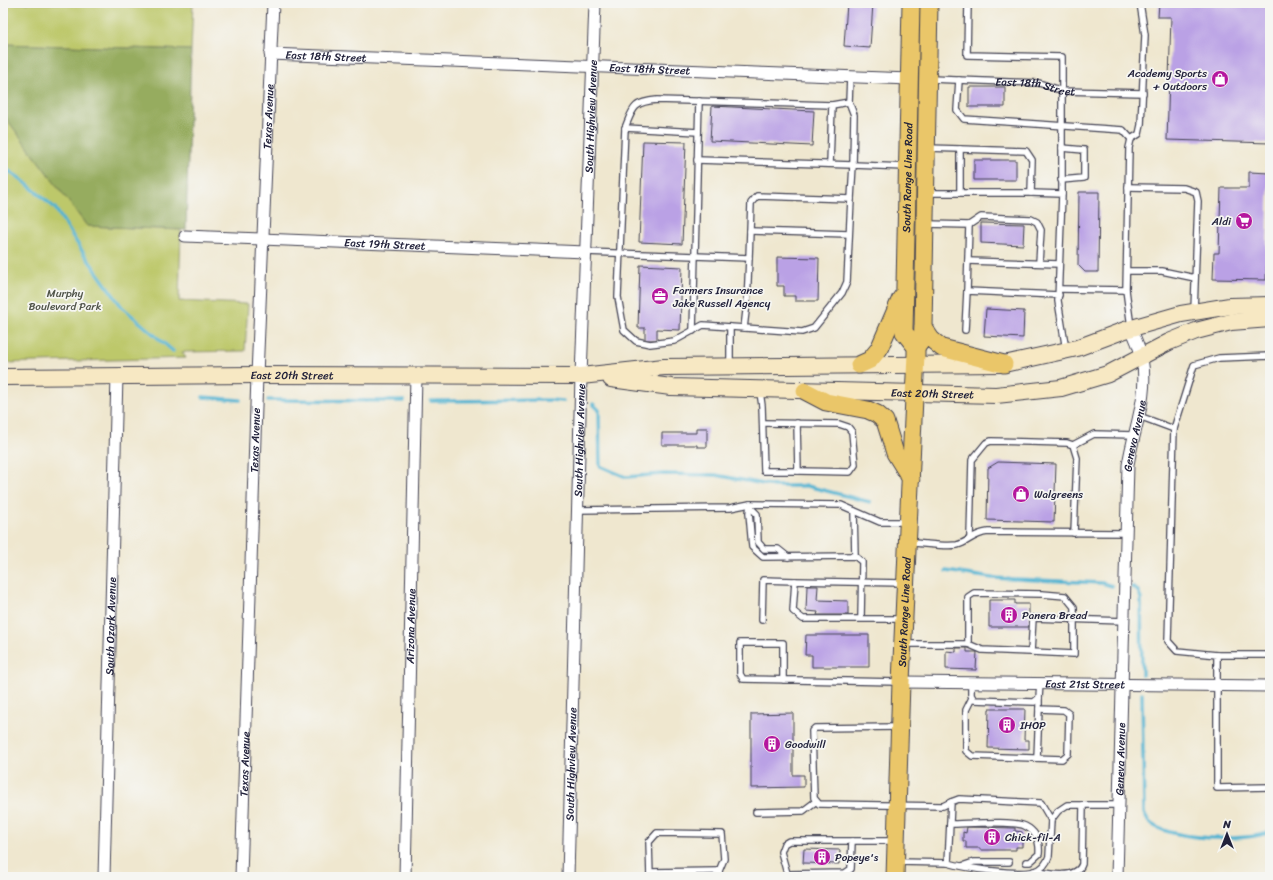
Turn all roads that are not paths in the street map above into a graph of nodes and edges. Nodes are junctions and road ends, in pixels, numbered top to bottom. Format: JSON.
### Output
{"nodes":[{"id":1,"x":273,"y":3,"type":"edge"},
{"id":2,"x":595,"y":3,"type":"edge"},
{"id":3,"x":911,"y":3,"type":"edge"},
{"id":4,"x":930,"y":3,"type":"edge"},
{"id":5,"x":968,"y":3,"type":"edge"},
{"id":6,"x":1140,"y":3,"type":"edge"},
{"id":7,"x":270,"y":54,"type":"junction"},
{"id":8,"x":593,"y":66,"type":"junction"},
{"id":9,"x":850,"y":77,"type":"junction"},
{"id":10,"x":909,"y":79,"type":"junction"},
{"id":11,"x":927,"y":79,"type":"junction"},
{"id":12,"x":959,"y":80,"type":"junction"},
{"id":13,"x":1063,"y":90,"type":"junction"},
{"id":14,"x":1143,"y":92,"type":"junction"},
{"id":15,"x":699,"y":101,"type":"junction"},
{"id":16,"x":849,"y":102,"type":"junction"},
{"id":17,"x":832,"y":105,"type":"junction"},
{"id":18,"x":1062,"y":126,"type":"junction"},
{"id":19,"x":625,"y":128,"type":"junction"},
{"id":20,"x":698,"y":132,"type":"junction"},
{"id":21,"x":1131,"y":139,"type":"junction"},
{"id":22,"x":927,"y":148,"type":"junction"},
{"id":23,"x":1062,"y":148,"type":"junction"},
{"id":24,"x":960,"y":149,"type":"junction"},
{"id":25,"x":697,"y":160,"type":"junction"},
{"id":26,"x":830,"y":164,"type":"junction"},
{"id":27,"x":853,"y":164,"type":"junction"},
{"id":28,"x":907,"y":167,"type":"junction"},
{"id":29,"x":1061,"y":180,"type":"junction"},
{"id":30,"x":1128,"y":187,"type":"junction"},
{"id":31,"x":960,"y":192,"type":"junction"},
{"id":32,"x":927,"y":193,"type":"junction"},
{"id":33,"x":1031,"y":193,"type":"junction"},
{"id":34,"x":1062,"y":194,"type":"junction"},
{"id":35,"x":851,"y":199,"type":"junction"},
{"id":36,"x":926,"y":224,"type":"junction"},
{"id":37,"x":969,"y":225,"type":"junction"},
{"id":38,"x":750,"y":231,"type":"junction"},
{"id":39,"x":849,"y":234,"type":"junction"},
{"id":40,"x":184,"y":236,"type":"dead end"},
{"id":41,"x":262,"y":239,"type":"junction"},
{"id":42,"x":586,"y":252,"type":"junction"},
{"id":43,"x":620,"y":253,"type":"junction"},
{"id":44,"x":695,"y":256,"type":"junction"},
{"id":45,"x":749,"y":258,"type":"junction"},
{"id":46,"x":968,"y":261,"type":"junction"},
{"id":47,"x":1039,"y":263,"type":"junction"},
{"id":48,"x":1059,"y":264,"type":"junction"},
{"id":49,"x":1127,"y":271,"type":"junction"},
{"id":50,"x":1195,"y":278,"type":"junction"},
{"id":51,"x":1126,"y":290,"type":"junction"},
{"id":52,"x":967,"y":291,"type":"junction"},
{"id":53,"x":1059,"y":292,"type":"junction"},
{"id":54,"x":904,"y":293,"type":"junction"},
{"id":55,"x":1270,"y":305,"type":"edge"},
{"id":56,"x":1194,"y":312,"type":"junction"},
{"id":57,"x":1270,"y":319,"type":"edge"},
{"id":58,"x":730,"y":327,"type":"junction"},
{"id":59,"x":924,"y":327,"type":"junction"},
{"id":60,"x":744,"y":328,"type":"junction"},
{"id":61,"x":1131,"y":328,"type":"junction"},
{"id":62,"x":965,"y":330,"type":"dead end"},
{"id":63,"x":692,"y":331,"type":"junction"},
{"id":64,"x":916,"y":347,"type":"junction"},
{"id":65,"x":1066,"y":350,"type":"junction"},
{"id":66,"x":1142,"y":356,"type":"junction"},
{"id":67,"x":1270,"y":356,"type":"edge"},
{"id":68,"x":1004,"y":364,"type":"junction"},
{"id":69,"x":859,"y":365,"type":"junction"},
{"id":70,"x":916,"y":365,"type":"junction"},
{"id":71,"x":730,"y":366,"type":"junction"},
{"id":72,"x":257,"y":375,"type":"junction"},
{"id":73,"x":416,"y":375,"type":"junction"},
{"id":74,"x":117,"y":376,"type":"junction"},
{"id":75,"x":581,"y":376,"type":"junction"},
{"id":76,"x":3,"y":377,"type":"edge"},
{"id":77,"x":760,"y":390,"type":"junction"},
{"id":78,"x":805,"y":391,"type":"junction"},
{"id":79,"x":915,"y":393,"type":"junction"},
{"id":80,"x":1139,"y":416,"type":"junction"},
{"id":81,"x":763,"y":422,"type":"junction"},
{"id":82,"x":797,"y":423,"type":"junction"},
{"id":83,"x":1174,"y":429,"type":"junction"},
{"id":84,"x":1134,"y":435,"type":"junction"},
{"id":85,"x":1072,"y":446,"type":"junction"},
{"id":86,"x":798,"y":471,"type":"junction"},
{"id":87,"x":911,"y":479,"type":"junction"},
{"id":88,"x":751,"y":506,"type":"junction"},
{"id":89,"x":578,"y":510,"type":"junction"},
{"id":90,"x":854,"y":511,"type":"junction"},
{"id":91,"x":909,"y":522,"type":"junction"},
{"id":92,"x":1074,"y":533,"type":"junction"},
{"id":93,"x":1126,"y":533,"type":"junction"},
{"id":94,"x":970,"y":537,"type":"junction"},
{"id":95,"x":907,"y":543,"type":"junction"},
{"id":96,"x":855,"y":556,"type":"junction"},
{"id":97,"x":788,"y":557,"type":"junction"},
{"id":98,"x":795,"y":581,"type":"junction"},
{"id":99,"x":862,"y":583,"type":"junction"},
{"id":100,"x":905,"y":583,"type":"junction"},
{"id":101,"x":861,"y":618,"type":"junction"},
{"id":102,"x":1075,"y":618,"type":"junction"},
{"id":103,"x":904,"y":619,"type":"junction"},
{"id":104,"x":762,"y":620,"type":"dead end"},
{"id":105,"x":1124,"y":620,"type":"junction"},
{"id":106,"x":903,"y":644,"type":"junction"},
{"id":107,"x":968,"y":644,"type":"junction"},
{"id":108,"x":1031,"y":652,"type":"junction"},
{"id":109,"x":1217,"y":655,"type":"junction"},
{"id":110,"x":1270,"y":655,"type":"edge"},
{"id":111,"x":783,"y":680,"type":"junction"},
{"id":112,"x":901,"y":682,"type":"junction"},
{"id":113,"x":971,"y":683,"type":"junction"},
{"id":114,"x":1040,"y":683,"type":"junction"},
{"id":115,"x":1122,"y":683,"type":"junction"},
{"id":116,"x":1217,"y":685,"type":"junction"},
{"id":117,"x":1270,"y":686,"type":"edge"},
{"id":118,"x":972,"y":698,"type":"junction"},
{"id":119,"x":1039,"y":698,"type":"junction"},
{"id":120,"x":1039,"y":709,"type":"junction"},
{"id":121,"x":899,"y":727,"type":"junction"},
{"id":122,"x":1037,"y":758,"type":"junction"},
{"id":123,"x":1270,"y":787,"type":"edge"},
{"id":124,"x":815,"y":802,"type":"junction"},
{"id":125,"x":951,"y":802,"type":"junction"},
{"id":126,"x":897,"y":804,"type":"junction"},
{"id":127,"x":1083,"y":805,"type":"junction"},
{"id":128,"x":1118,"y":805,"type":"junction"},
{"id":129,"x":756,"y":812,"type":"dead end"},
{"id":130,"x":1051,"y":820,"type":"junction"},
{"id":131,"x":950,"y":824,"type":"junction"},
{"id":132,"x":896,"y":841,"type":"junction"},
{"id":133,"x":852,"y":842,"type":"junction"},
{"id":134,"x":1008,"y":862,"type":"dead end"},
{"id":135,"x":1026,"y":862,"type":"dead end"},
{"id":136,"x":948,"y":863,"type":"junction"},
{"id":137,"x":960,"y":867,"type":"junction"},
{"id":138,"x":896,"y":870,"type":"edge"},
{"id":139,"x":1034,"y":871,"type":"junction"},
{"id":140,"x":650,"y":874,"type":"edge"},
{"id":141,"x":719,"y":874,"type":"edge"},
{"id":142,"x":788,"y":875,"type":"edge"},
{"id":143,"x":104,"y":877,"type":"edge"},
{"id":144,"x":242,"y":877,"type":"edge"},
{"id":145,"x":405,"y":877,"type":"edge"},
{"id":146,"x":568,"y":877,"type":"edge"},
{"id":147,"x":1116,"y":877,"type":"edge"}],
"edges":[{"from":1,"to":7,"type":"street","name":"Texas Avenue"},
{"from":2,"to":8,"type":"street","name":"South Highview Avenue"},
{"from":3,"to":10,"type":"main road","name":"South Range Line Road"},
{"from":4,"to":11,"type":"main road","name":"South Range Line Road"},
{"from":5,"to":13,"type":"lane"},
{"from":6,"to":14,"type":"lane","name":"Geneva Avenue"},
{"from":7,"to":8,"type":"street","name":"East 18th Street"},
{"from":7,"to":41,"type":"street","name":"Texas Avenue"},
{"from":8,"to":9,"type":"street","name":"East 18th Street"},
{"from":8,"to":42,"type":"street","name":"South Highview Avenue"},
{"from":9,"to":10,"type":"street","name":"East 18th Street"},
{"from":9,"to":16,"type":"lane"},
{"from":10,"to":28,"type":"main road","name":"South Range Line Road"},
{"from":11,"to":12,"type":"lane","name":"East 18th Street"},
{"from":11,"to":22,"type":"main road","name":"South Range Line Road"},
{"from":12,"to":13,"type":"lane","name":"East 18th Street"},
{"from":12,"to":18,"type":"lane"},
{"from":13,"to":14,"type":"lane","name":"East 18th Street"},
{"from":13,"to":18,"type":"lane"},
{"from":14,"to":21,"type":"lane","name":"Geneva Avenue"},
{"from":15,"to":17,"type":"lane"},
{"from":15,"to":19,"type":"lane"},
{"from":15,"to":20,"type":"lane"},
{"from":16,"to":17,"type":"lane"},
{"from":16,"to":27,"type":"lane"},
{"from":17,"to":26,"type":"lane"},
{"from":18,"to":21,"type":"lane"},
{"from":18,"to":23,"type":"lane"},
{"from":19,"to":20,"type":"lane"},
{"from":19,"to":43,"type":"lane"},
{"from":20,"to":25,"type":"lane"},
{"from":21,"to":30,"type":"lane","name":"Geneva Avenue"},
{"from":22,"to":24,"type":"lane"},
{"from":22,"to":32,"type":"main road","name":"South Range Line Road"},
{"from":23,"to":29,"type":"lane"},
{"from":23,"to":29,"type":"lane"},
{"from":24,"to":31,"type":"lane"},
{"from":24,"to":33,"type":"lane"},
{"from":25,"to":26,"type":"lane"},
{"from":25,"to":44,"type":"lane"},
{"from":26,"to":27,"type":"lane"},
{"from":27,"to":28,"type":"lane"},
{"from":27,"to":35,"type":"lane"},
{"from":28,"to":54,"type":"main road","name":"South Range Line Road"},
{"from":29,"to":34,"type":"lane"},
{"from":30,"to":49,"type":"lane","name":"Geneva Avenue"},
{"from":30,"to":50,"type":"lane"},
{"from":31,"to":32,"type":"lane"},
{"from":31,"to":33,"type":"lane"},
{"from":32,"to":36,"type":"main road","name":"South Range Line Road"},
{"from":33,"to":34,"type":"lane"},
{"from":34,"to":48,"type":"lane"},
{"from":35,"to":38,"type":"lane"},
{"from":35,"to":39,"type":"lane"},
{"from":36,"to":37,"type":"lane"},
{"from":36,"to":59,"type":"main road","name":"South Range Line Road"},
{"from":37,"to":46,"type":"lane"},
{"from":37,"to":47,"type":"lane"},
{"from":38,"to":39,"type":"lane"},
{"from":38,"to":45,"type":"lane"},
{"from":39,"to":60,"type":"lane"},
{"from":40,"to":41,"type":"street","name":"East 19th Street"},
{"from":41,"to":42,"type":"street","name":"East 19th Street"},
{"from":41,"to":72,"type":"street","name":"Texas Avenue"},
{"from":42,"to":43,"type":"lane"},
{"from":42,"to":75,"type":"street","name":"South Highview Avenue"},
{"from":43,"to":44,"type":"lane"},
{"from":43,"to":63,"type":"lane"},
{"from":44,"to":45,"type":"lane"},
{"from":44,"to":63,"type":"lane"},
{"from":45,"to":60,"type":"lane"},
{"from":46,"to":47,"type":"lane"},
{"from":46,"to":52,"type":"lane"},
{"from":47,"to":48,"type":"lane"},
{"from":48,"to":53,"type":"lane"},
{"from":49,"to":50,"type":"lane"},
{"from":49,"to":51,"type":"lane","name":"Geneva Avenue"},
{"from":50,"to":56,"type":"lane"},
{"from":51,"to":53,"type":"lane"},
{"from":51,"to":61,"type":"lane","name":"Geneva Avenue"},
{"from":52,"to":53,"type":"lane"},
{"from":52,"to":62,"type":"lane"},
{"from":53,"to":65,"type":"lane"},
{"from":54,"to":64,"type":"main road","name":"South Range Line Road"},
{"from":54,"to":69,"type":"main road"},
{"from":55,"to":56,"type":"main road","name":"East 20th Street"},
{"from":56,"to":61,"type":"main road","name":"East 20th Street"},
{"from":57,"to":66,"type":"main road","name":"East 20th Street"},
{"from":58,"to":60,"type":"lane"},
{"from":58,"to":63,"type":"lane"},
{"from":58,"to":71,"type":"lane"},
{"from":59,"to":64,"type":"main road","name":"South Range Line Road"},
{"from":59,"to":68,"type":"main road"},
{"from":61,"to":65,"type":"main road","name":"East 20th Street"},
{"from":61,"to":66,"type":"street","name":"Geneva Avenue"},
{"from":64,"to":70,"type":"main road","name":"South Range Line Road"},
{"from":65,"to":68,"type":"main road","name":"East 20th Street"},
{"from":66,"to":79,"type":"main road","name":"East 20th Street"},
{"from":66,"to":80,"type":"street","name":"Geneva Avenue"},
{"from":67,"to":83,"type":"lane"},
{"from":68,"to":70,"type":"main road","name":"East 20th Street"},
{"from":69,"to":70,"type":"main road","name":"East 20th Street"},
{"from":69,"to":71,"type":"main road","name":"East 20th Street"},
{"from":70,"to":79,"type":"main road","name":"South Range Line Road"},
{"from":71,"to":75,"type":"main road","name":"East 20th Street"},
{"from":72,"to":73,"type":"main road","name":"East 20th Street"},
{"from":72,"to":74,"type":"main road","name":"East 20th Street"},
{"from":72,"to":144,"type":"street","name":"Texas Avenue"},
{"from":73,"to":75,"type":"main road","name":"East 20th Street"},
{"from":73,"to":145,"type":"street","name":"Arizona Avenue"},
{"from":74,"to":76,"type":"main road","name":"East 20th Street"},
{"from":74,"to":143,"type":"street","name":"South Ozark Avenue"},
{"from":75,"to":77,"type":"main road","name":"East 20th Street"},
{"from":75,"to":89,"type":"street","name":"South Highview Avenue"},
{"from":77,"to":78,"type":"main road","name":"East 20th Street"},
{"from":77,"to":81,"type":"lane"},
{"from":78,"to":79,"type":"main road","name":"East 20th Street"},
{"from":78,"to":87,"type":"main road"},
{"from":79,"to":87,"type":"main road","name":"South Range Line Road"},
{"from":80,"to":83,"type":"lane"},
{"from":80,"to":84,"type":"street","name":"Geneva Avenue"},
{"from":81,"to":82,"type":"lane"},
{"from":81,"to":86,"type":"lane"},
{"from":82,"to":86,"type":"lane"},
{"from":82,"to":86,"type":"lane"},
{"from":83,"to":109,"type":"lane"},
{"from":84,"to":85,"type":"lane"},
{"from":84,"to":93,"type":"street","name":"Geneva Avenue"},
{"from":85,"to":92,"type":"lane"},
{"from":85,"to":94,"type":"lane"},
{"from":87,"to":91,"type":"main road","name":"South Range Line Road"},
{"from":88,"to":89,"type":"lane"},
{"from":88,"to":90,"type":"lane"},
{"from":88,"to":97,"type":"lane"},
{"from":88,"to":97,"type":"lane"},
{"from":89,"to":146,"type":"street","name":"South Highview Avenue"},
{"from":90,"to":91,"type":"lane"},
{"from":90,"to":96,"type":"lane"},
{"from":91,"to":95,"type":"main road","name":"South Range Line Road"},
{"from":92,"to":93,"type":"lane"},
{"from":92,"to":94,"type":"lane"},
{"from":93,"to":105,"type":"street","name":"Geneva Avenue"},
{"from":94,"to":95,"type":"lane"},
{"from":95,"to":100,"type":"main road","name":"South Range Line Road"},
{"from":96,"to":97,"type":"lane"},
{"from":96,"to":99,"type":"lane"},
{"from":98,"to":99,"type":"lane"},
{"from":98,"to":101,"type":"lane"},
{"from":98,"to":104,"type":"lane"},
{"from":99,"to":100,"type":"lane"},
{"from":99,"to":101,"type":"lane"},
{"from":100,"to":103,"type":"main road","name":"South Range Line Road"},
{"from":101,"to":103,"type":"lane"},
{"from":102,"to":105,"type":"lane"},
{"from":102,"to":107,"type":"lane"},
{"from":102,"to":108,"type":"lane"},
{"from":102,"to":108,"type":"lane"},
{"from":103,"to":106,"type":"main road","name":"South Range Line Road"},
{"from":105,"to":115,"type":"street","name":"Geneva Avenue"},
{"from":106,"to":107,"type":"lane"},
{"from":106,"to":112,"type":"main road","name":"South Range Line Road"},
{"from":107,"to":108,"type":"lane"},
{"from":109,"to":110,"type":"lane"},
{"from":109,"to":116,"type":"lane"},
{"from":111,"to":111,"type":"lane"},
{"from":111,"to":112,"type":"lane"},
{"from":112,"to":113,"type":"street","name":"East 21st Street"},
{"from":112,"to":121,"type":"main road","name":"South Range Line Road"},
{"from":113,"to":114,"type":"street","name":"East 21st Street"},
{"from":113,"to":118,"type":"lane"},
{"from":114,"to":115,"type":"street","name":"East 21st Street"},
{"from":114,"to":119,"type":"lane"},
{"from":115,"to":116,"type":"street","name":"East 21st Street"},
{"from":115,"to":128,"type":"street","name":"Geneva Avenue"},
{"from":116,"to":117,"type":"street","name":"East 21st Street"},
{"from":116,"to":123,"type":"lane"},
{"from":118,"to":119,"type":"lane"},
{"from":118,"to":122,"type":"lane"},
{"from":119,"to":120,"type":"lane"},
{"from":120,"to":122,"type":"lane"},
{"from":120,"to":122,"type":"lane"},
{"from":121,"to":124,"type":"lane"},
{"from":121,"to":126,"type":"main road","name":"South Range Line Road"},
{"from":124,"to":126,"type":"lane"},
{"from":124,"to":129,"type":"lane"},
{"from":125,"to":126,"type":"lane"},
{"from":125,"to":130,"type":"lane"},
{"from":125,"to":131,"type":"lane"},
{"from":126,"to":132,"type":"main road","name":"South Range Line Road"},
{"from":127,"to":128,"type":"lane"},
{"from":127,"to":130,"type":"lane"},
{"from":127,"to":139,"type":"lane"},
{"from":128,"to":147,"type":"street","name":"Geneva Avenue"},
{"from":130,"to":139,"type":"lane"},
{"from":131,"to":135,"type":"lane"},
{"from":131,"to":136,"type":"lane"},
{"from":132,"to":133,"type":"lane"},
{"from":132,"to":138,"type":"main road","name":"South Range Line Road"},
{"from":133,"to":142,"type":"lane"},
{"from":133,"to":142,"type":"lane"},
{"from":134,"to":137,"type":"lane"},
{"from":136,"to":137,"type":"lane"},
{"from":136,"to":138,"type":"lane"},
{"from":137,"to":139,"type":"lane"},
{"from":140,"to":141,"type":"lane"},
{"from":140,"to":141,"type":"lane"}]}
